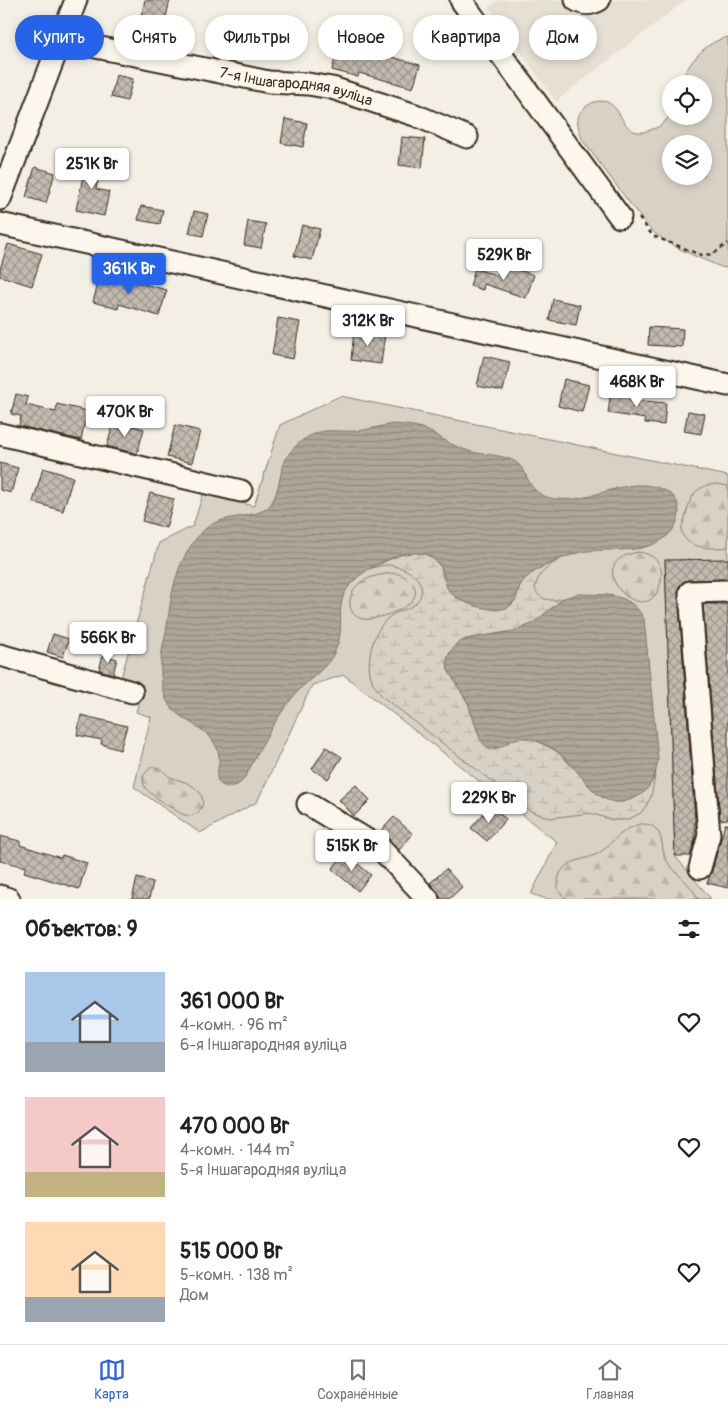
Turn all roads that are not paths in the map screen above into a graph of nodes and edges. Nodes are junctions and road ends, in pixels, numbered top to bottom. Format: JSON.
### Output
{"nodes":[{"id":1,"x":76,"y":0,"type":"edge"},
{"id":2,"x":461,"y":0,"type":"edge"},
{"id":3,"x":576,"y":0,"type":"edge"},
{"id":4,"x":599,"y":0,"type":"edge"},
{"id":5,"x":70,"y":15,"type":"edge"},
{"id":6,"x":104,"y":49,"type":"edge"},
{"id":7,"x":53,"y":60,"type":"edge"},
{"id":8,"x":468,"y":137,"type":"dead end"},
{"id":9,"x":0,"y":199,"type":"edge"},
{"id":10,"x":620,"y":217,"type":"dead end"},
{"id":11,"x":0,"y":224,"type":"edge"},
{"id":12,"x":728,"y":385,"type":"edge"},
{"id":13,"x":0,"y":434,"type":"edge"},
{"id":14,"x":241,"y":491,"type":"dead end"},
{"id":15,"x":728,"y":591,"type":"edge"},
{"id":16,"x":0,"y":655,"type":"edge"},
{"id":17,"x":132,"y":692,"type":"dead end"},
{"id":18,"x":308,"y":804,"type":"dead end"},
{"id":19,"x":700,"y":868,"type":"dead end"},
{"id":20,"x":0,"y":896,"type":"edge"},
{"id":21,"x":9,"y":899,"type":"edge"},
{"id":22,"x":428,"y":899,"type":"edge"}],
"edges":[{"from":1,"to":5,"type":"street"},
{"from":2,"to":10,"type":"street"},
{"from":3,"to":4,"type":"street"},
{"from":6,"to":8,"type":"street","name":"7-я Іншагародняя вуліца"},
{"from":7,"to":9,"type":"street"},
{"from":11,"to":12,"type":"street"},
{"from":13,"to":14,"type":"street"},
{"from":15,"to":19,"type":"street"},
{"from":16,"to":17,"type":"street"},
{"from":18,"to":22,"type":"street"},
{"from":20,"to":21,"type":"street"}]}
